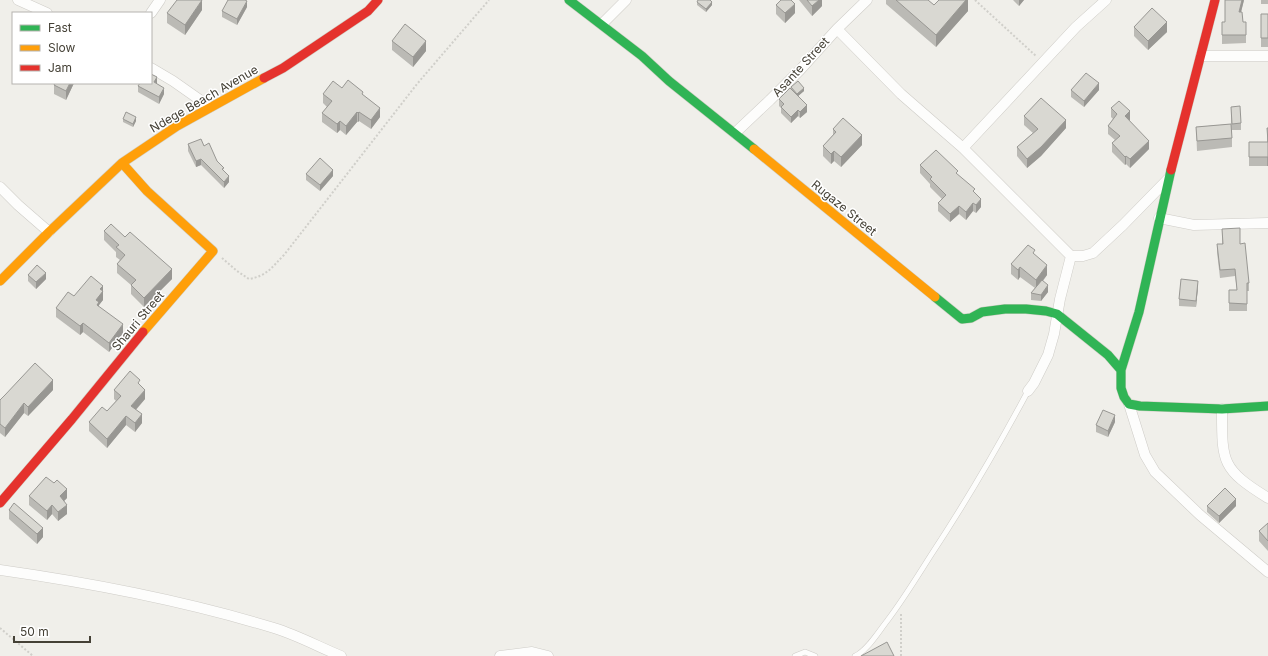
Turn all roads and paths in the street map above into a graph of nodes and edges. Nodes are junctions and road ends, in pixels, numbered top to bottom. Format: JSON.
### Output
{"nodes":[{"id":1,"x":18,"y":0,"type":"edge"},
{"id":2,"x":160,"y":0,"type":"edge"},
{"id":3,"x":378,"y":0,"type":"edge"},
{"id":4,"x":489,"y":0,"type":"edge"},
{"id":5,"x":569,"y":0,"type":"edge"},
{"id":6,"x":626,"y":0,"type":"edge"},
{"id":7,"x":867,"y":0,"type":"edge"},
{"id":8,"x":976,"y":0,"type":"edge"},
{"id":9,"x":1106,"y":0,"type":"edge"},
{"id":10,"x":1215,"y":0,"type":"edge"},
{"id":11,"x":45,"y":12,"type":"edge"},
{"id":12,"x":152,"y":12,"type":"edge"},
{"id":13,"x":602,"y":24,"type":"junction"},
{"id":14,"x":837,"y":29,"type":"junction"},
{"id":15,"x":1201,"y":56,"type":"junction"},
{"id":16,"x":1268,"y":56,"type":"edge"},
{"id":17,"x":1043,"y":63,"type":"junction"},
{"id":18,"x":152,"y":69,"type":"edge"},
{"id":19,"x":210,"y":107,"type":"junction"},
{"id":20,"x":735,"y":133,"type":"junction"},
{"id":21,"x":963,"y":148,"type":"junction"},
{"id":22,"x":122,"y":164,"type":"junction"},
{"id":23,"x":1168,"y":179,"type":"junction"},
{"id":24,"x":0,"y":187,"type":"edge"},
{"id":25,"x":1159,"y":218,"type":"junction"},
{"id":26,"x":1268,"y":223,"type":"edge"},
{"id":27,"x":49,"y":232,"type":"junction"},
{"id":28,"x":213,"y":252,"type":"junction"},
{"id":29,"x":1071,"y":256,"type":"junction"},
{"id":30,"x":0,"y":281,"type":"edge"},
{"id":31,"x":1057,"y":314,"type":"junction"},
{"id":32,"x":1121,"y":370,"type":"junction"},
{"id":33,"x":1028,"y":391,"type":"joint"},
{"id":34,"x":1129,"y":404,"type":"junction"},
{"id":35,"x":1268,"y":406,"type":"edge"},
{"id":36,"x":1222,"y":409,"type":"junction"},
{"id":37,"x":1268,"y":498,"type":"edge"},
{"id":38,"x":0,"y":503,"type":"edge"},
{"id":39,"x":0,"y":570,"type":"edge"},
{"id":40,"x":1268,"y":572,"type":"edge"},
{"id":41,"x":901,"y":603,"type":"junction"},
{"id":42,"x":0,"y":628,"type":"edge"},
{"id":43,"x":33,"y":656,"type":"edge"},
{"id":44,"x":341,"y":656,"type":"edge"},
{"id":45,"x":500,"y":656,"type":"edge"},
{"id":46,"x":548,"y":656,"type":"edge"},
{"id":47,"x":795,"y":656,"type":"edge"},
{"id":48,"x":815,"y":656,"type":"edge"},
{"id":49,"x":855,"y":656,"type":"edge"},
{"id":50,"x":901,"y":656,"type":"edge"}],
"edges":[{"from":1,"to":11,"type":"street"},
{"from":2,"to":12,"type":"street"},
{"from":3,"to":19,"type":"street","name":"Ndege Beach Avenue"},
{"from":4,"to":28,"type":"path"},
{"from":5,"to":13,"type":"street","name":"Rugaze Street"},
{"from":6,"to":13,"type":"street"},
{"from":7,"to":14,"type":"street","name":"Asante Street"},
{"from":8,"to":17,"type":"path"},
{"from":9,"to":17,"type":"street"},
{"from":10,"to":15,"type":"street"},
{"from":13,"to":20,"type":"street","name":"Rugaze Street"},
{"from":14,"to":20,"type":"street","name":"Asante Street"},
{"from":14,"to":21,"type":"street"},
{"from":15,"to":16,"type":"street"},
{"from":15,"to":23,"type":"street"},
{"from":17,"to":21,"type":"street"},
{"from":18,"to":19,"type":"street"},
{"from":19,"to":22,"type":"street","name":"Ndege Beach Avenue"},
{"from":20,"to":31,"type":"street","name":"Rugaze Street"},
{"from":21,"to":29,"type":"street"},
{"from":22,"to":27,"type":"street","name":"Ndege Beach Avenue"},
{"from":22,"to":28,"type":"street"},
{"from":23,"to":25,"type":"street"},
{"from":23,"to":29,"type":"street"},
{"from":24,"to":27,"type":"street"},
{"from":25,"to":26,"type":"street"},
{"from":25,"to":32,"type":"street"},
{"from":27,"to":30,"type":"street","name":"Ndege Beach Avenue"},
{"from":28,"to":38,"type":"street","name":"Shauri Street"},
{"from":29,"to":31,"type":"street"},
{"from":31,"to":32,"type":"street","name":"Rugaze Street"},
{"from":31,"to":33,"type":"street"},
{"from":32,"to":34,"type":"street"},
{"from":33,"to":41,"type":"lane"},
{"from":34,"to":36,"type":"street"},
{"from":34,"to":40,"type":"street"},
{"from":35,"to":36,"type":"street"},
{"from":36,"to":37,"type":"street"},
{"from":39,"to":44,"type":"street"},
{"from":41,"to":49,"type":"lane"},
{"from":41,"to":50,"type":"path"},
{"from":42,"to":43,"type":"path"},
{"from":45,"to":46,"type":"street"},
{"from":47,"to":48,"type":"lane"}]}
